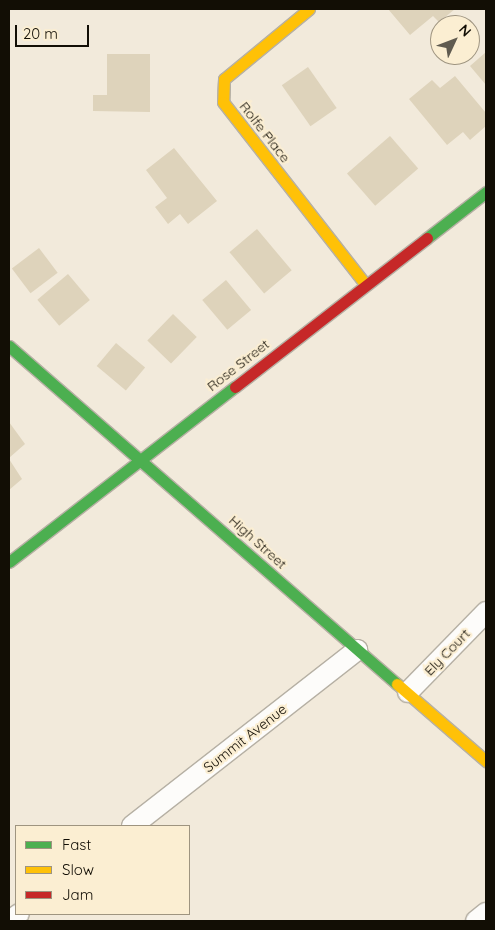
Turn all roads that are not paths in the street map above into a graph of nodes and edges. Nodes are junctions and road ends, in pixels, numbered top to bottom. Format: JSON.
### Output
{"nodes":[{"id":1,"x":309,"y":9,"type":"edge"},
{"id":2,"x":486,"y":192,"type":"edge"},
{"id":3,"x":366,"y":285,"type":"junction"},
{"id":4,"x":9,"y":346,"type":"edge"},
{"id":5,"x":142,"y":460,"type":"junction"},
{"id":6,"x":9,"y":562,"type":"edge"},
{"id":7,"x":486,"y":612,"type":"edge"},
{"id":8,"x":357,"y":650,"type":"junction"},
{"id":9,"x":408,"y":692,"type":"junction"},
{"id":10,"x":486,"y":761,"type":"edge"},
{"id":11,"x":133,"y":825,"type":"edge"},
{"id":12,"x":486,"y":913,"type":"edge"},
{"id":13,"x":476,"y":921,"type":"edge"}],
"edges":[{"from":1,"to":3,"type":"street","name":"Rolfe Place"},
{"from":2,"to":3,"type":"street","name":"Rose Street"},
{"from":3,"to":5,"type":"street","name":"Rose Street"},
{"from":4,"to":5,"type":"street","name":"High Street"},
{"from":5,"to":6,"type":"street","name":"Rose Street"},
{"from":5,"to":8,"type":"street","name":"High Street"},
{"from":7,"to":9,"type":"street","name":"Ely Court"},
{"from":8,"to":9,"type":"street","name":"High Street"},
{"from":8,"to":11,"type":"street","name":"Summit Avenue"},
{"from":9,"to":10,"type":"street","name":"High Street"},
{"from":12,"to":13,"type":"street"}]}
